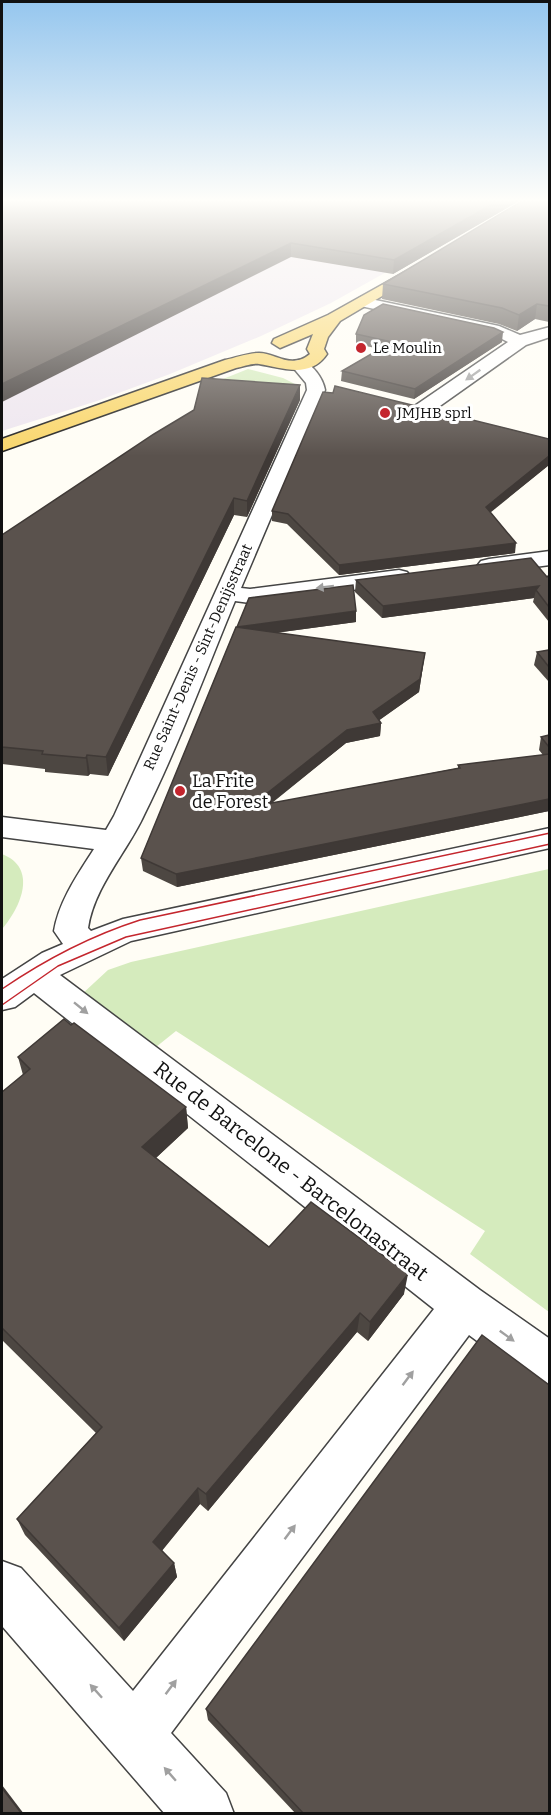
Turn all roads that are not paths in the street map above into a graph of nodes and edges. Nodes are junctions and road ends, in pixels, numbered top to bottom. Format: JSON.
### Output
{"nodes":[{"id":1,"x":389,"y":286,"type":"edge"},
{"id":2,"x":361,"y":302,"type":"junction"},
{"id":3,"x":334,"y":318,"type":"junction"},
{"id":4,"x":549,"y":332,"type":"edge"},
{"id":5,"x":520,"y":341,"type":"junction"},
{"id":6,"x":280,"y":343,"type":"junction"},
{"id":7,"x":315,"y":349,"type":"junction"},
{"id":8,"x":259,"y":358,"type":"junction"},
{"id":9,"x":316,"y":378,"type":"junction"},
{"id":10,"x":401,"y":404,"type":"edge"},
{"id":11,"x":423,"y":409,"type":"junction"},
{"id":12,"x":446,"y":415,"type":"edge"},
{"id":13,"x":2,"y":444,"type":"edge"},
{"id":14,"x":549,"y":558,"type":"edge"},
{"id":15,"x":464,"y":569,"type":"edge"},
{"id":16,"x":419,"y":574,"type":"edge"},
{"id":17,"x":227,"y":593,"type":"junction"},
{"id":18,"x":2,"y":827,"type":"edge"},
{"id":19,"x":549,"y":838,"type":"edge"},
{"id":20,"x":115,"y":841,"type":"junction"},
{"id":21,"x":84,"y":946,"type":"junction"},
{"id":22,"x":34,"y":974,"type":"junction"},
{"id":23,"x":2,"y":997,"type":"edge"},
{"id":24,"x":464,"y":1305,"type":"junction"},
{"id":25,"x":549,"y":1367,"type":"edge"},
{"id":26,"x":2,"y":1587,"type":"edge"},
{"id":27,"x":135,"y":1734,"type":"junction"},
{"id":28,"x":205,"y":1814,"type":"edge"}],
"edges":[{"from":1,"to":2,"type":"main road","name":"Rue Saint-Denis - Sint-Denijsstraat"},
{"from":2,"to":3,"type":"main road","name":"Rue Saint-Denis - Sint-Denijsstraat"},
{"from":2,"to":5,"type":"street"},
{"from":3,"to":6,"type":"main road","name":"Rue Saint-Denis - Sint-Denijsstraat"},
{"from":3,"to":7,"type":"main road","name":"Rue Saint-Denis - Sint-Denijsstraat"},
{"from":4,"to":5,"type":"street"},
{"from":5,"to":11,"type":"street","one_way":true},
{"from":6,"to":7,"type":"main road"},
{"from":6,"to":8,"type":"main road","name":"Rue Saint-Denis - Sint-Denijsstraat"},
{"from":7,"to":9,"type":"main road","name":"Rue Saint-Denis - Sint-Denijsstraat"},
{"from":8,"to":9,"type":"main road"},
{"from":8,"to":13,"type":"main road"},
{"from":9,"to":17,"type":"street","name":"Rue Saint-Denis - Sint-Denijsstraat"},
{"from":10,"to":11,"type":"street"},
{"from":11,"to":12,"type":"street"},
{"from":14,"to":15,"type":"street"},
{"from":16,"to":17,"type":"street","one_way":true},
{"from":17,"to":20,"type":"street","name":"Rue Saint-Denis - Sint-Denijsstraat"},
{"from":18,"to":20,"type":"street"},
{"from":19,"to":21,"type":"street"},
{"from":20,"to":21,"type":"street","name":"Rue Saint-Denis - Sint-Denijsstraat"},
{"from":21,"to":22,"type":"street"},
{"from":22,"to":23,"type":"street"},
{"from":22,"to":24,"type":"street","name":"Rue de Barcelone - Barcelonastraat","one_way":true},
{"from":24,"to":25,"type":"street","name":"Rue de Barcelone - Barcelonastraat","one_way":true},
{"from":27,"to":24,"type":"street","one_way":true},
{"from":27,"to":26,"type":"street","one_way":true},
{"from":28,"to":27,"type":"street","one_way":true}]}
